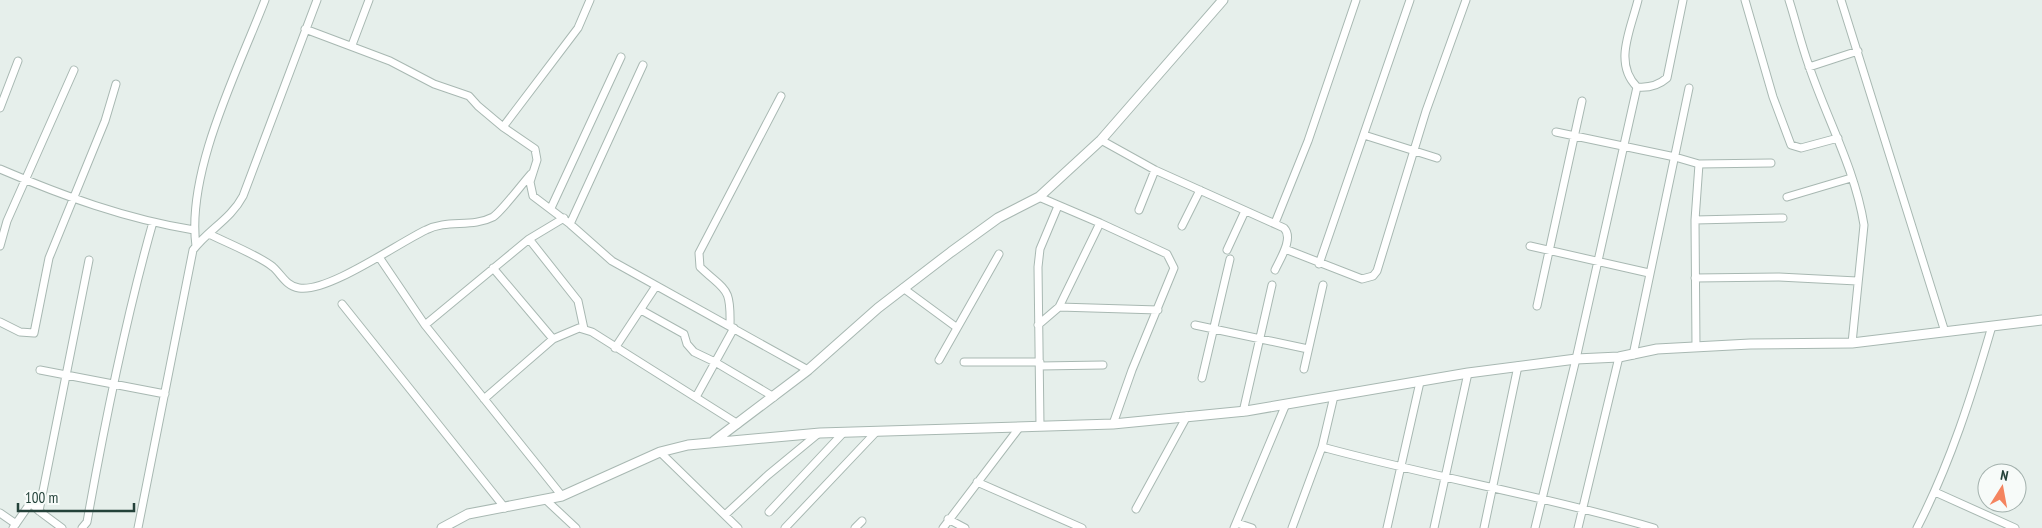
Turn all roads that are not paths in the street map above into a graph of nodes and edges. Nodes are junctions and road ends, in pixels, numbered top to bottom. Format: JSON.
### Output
{"nodes":[{"id":1,"x":265,"y":0,"type":"edge"},
{"id":2,"x":317,"y":0,"type":"edge"},
{"id":3,"x":369,"y":0,"type":"edge"},
{"id":4,"x":590,"y":0,"type":"edge"},
{"id":5,"x":1223,"y":0,"type":"edge"},
{"id":6,"x":1356,"y":0,"type":"edge"},
{"id":7,"x":1410,"y":0,"type":"edge"},
{"id":8,"x":1466,"y":0,"type":"edge"},
{"id":9,"x":1638,"y":0,"type":"edge"},
{"id":10,"x":1683,"y":0,"type":"edge"},
{"id":11,"x":1745,"y":0,"type":"edge"},
{"id":12,"x":1789,"y":0,"type":"edge"},
{"id":13,"x":1841,"y":0,"type":"edge"},
{"id":14,"x":305,"y":29,"type":"junction"},
{"id":15,"x":352,"y":45,"type":"junction"},
{"id":16,"x":1858,"y":51,"type":"junction"},
{"id":17,"x":621,"y":57,"type":"dead end"},
{"id":18,"x":18,"y":61,"type":"dead end"},
{"id":19,"x":643,"y":65,"type":"dead end"},
{"id":20,"x":1809,"y":67,"type":"junction"},
{"id":21,"x":74,"y":70,"type":"dead end"},
{"id":22,"x":116,"y":84,"type":"dead end"},
{"id":23,"x":1636,"y":87,"type":"junction"},
{"id":24,"x":1690,"y":88,"type":"dead end"},
{"id":25,"x":781,"y":96,"type":"dead end"},
{"id":26,"x":1582,"y":101,"type":"dead end"},
{"id":27,"x":0,"y":108,"type":"edge"},
{"id":28,"x":504,"y":127,"type":"junction"},
{"id":29,"x":1556,"y":132,"type":"dead end"},
{"id":30,"x":1364,"y":135,"type":"junction"},
{"id":31,"x":1574,"y":136,"type":"junction"},
{"id":32,"x":1838,"y":138,"type":"junction"},
{"id":33,"x":1101,"y":140,"type":"junction"},
{"id":34,"x":1624,"y":148,"type":"junction"},
{"id":35,"x":1413,"y":151,"type":"junction"},
{"id":36,"x":1675,"y":157,"type":"junction"},
{"id":37,"x":1437,"y":158,"type":"dead end"},
{"id":38,"x":1771,"y":163,"type":"dead end"},
{"id":39,"x":1699,"y":164,"type":"junction"},
{"id":40,"x":0,"y":169,"type":"edge"},
{"id":41,"x":1155,"y":170,"type":"junction"},
{"id":42,"x":532,"y":174,"type":"junction"},
{"id":43,"x":1851,"y":178,"type":"junction"},
{"id":44,"x":25,"y":180,"type":"junction"},
{"id":45,"x":1200,"y":190,"type":"junction"},
{"id":46,"x":1039,"y":197,"type":"junction"},
{"id":47,"x":1787,"y":197,"type":"dead end"},
{"id":48,"x":74,"y":199,"type":"junction"},
{"id":49,"x":1058,"y":206,"type":"junction"},
{"id":50,"x":551,"y":208,"type":"junction"},
{"id":51,"x":1139,"y":210,"type":"dead end"},
{"id":52,"x":1245,"y":211,"type":"junction"},
{"id":53,"x":564,"y":218,"type":"junction"},
{"id":54,"x":1783,"y":218,"type":"dead end"},
{"id":55,"x":1695,"y":220,"type":"junction"},
{"id":56,"x":153,"y":222,"type":"junction"},
{"id":57,"x":1100,"y":223,"type":"junction"},
{"id":58,"x":1275,"y":223,"type":"junction"},
{"id":59,"x":570,"y":224,"type":"junction"},
{"id":60,"x":1182,"y":226,"type":"dead end"},
{"id":61,"x":194,"y":230,"type":"junction"},
{"id":62,"x":209,"y":234,"type":"junction"},
{"id":63,"x":529,"y":240,"type":"junction"},
{"id":64,"x":0,"y":246,"type":"edge"},
{"id":65,"x":196,"y":246,"type":"junction"},
{"id":66,"x":1530,"y":246,"type":"dead end"},
{"id":67,"x":1285,"y":249,"type":"junction"},
{"id":68,"x":1227,"y":250,"type":"dead end"},
{"id":69,"x":1549,"y":250,"type":"junction"},
{"id":70,"x":999,"y":254,"type":"dead end"},
{"id":71,"x":379,"y":257,"type":"junction"},
{"id":72,"x":1230,"y":259,"type":"dead end"},
{"id":73,"x":88,"y":260,"type":"dead end"},
{"id":74,"x":1597,"y":261,"type":"junction"},
{"id":75,"x":1319,"y":264,"type":"junction"},
{"id":76,"x":493,"y":268,"type":"junction"},
{"id":77,"x":1276,"y":270,"type":"dead end"},
{"id":78,"x":1649,"y":273,"type":"junction"},
{"id":79,"x":1695,"y":278,"type":"junction"},
{"id":80,"x":1857,"y":281,"type":"junction"},
{"id":81,"x":1272,"y":284,"type":"dead end"},
{"id":82,"x":1323,"y":285,"type":"dead end"},
{"id":83,"x":656,"y":286,"type":"junction"},
{"id":84,"x":903,"y":288,"type":"junction"},
{"id":85,"x":342,"y":304,"type":"dead end"},
{"id":86,"x":1537,"y":306,"type":"dead end"},
{"id":87,"x":1059,"y":307,"type":"junction"},
{"id":88,"x":640,"y":310,"type":"junction"},
{"id":89,"x":1158,"y":310,"type":"junction"},
{"id":90,"x":2042,"y":320,"type":"edge"},
{"id":91,"x":0,"y":322,"type":"edge"},
{"id":92,"x":425,"y":325,"type":"junction"},
{"id":93,"x":1038,"y":325,"type":"junction"},
{"id":94,"x":1195,"y":325,"type":"dead end"},
{"id":95,"x":1992,"y":326,"type":"junction"},
{"id":96,"x":732,"y":327,"type":"junction"},
{"id":97,"x":956,"y":327,"type":"junction"},
{"id":98,"x":584,"y":329,"type":"junction"},
{"id":99,"x":1214,"y":329,"type":"junction"},
{"id":100,"x":1944,"y":332,"type":"junction"},
{"id":101,"x":553,"y":339,"type":"junction"},
{"id":102,"x":1259,"y":339,"type":"junction"},
{"id":103,"x":1852,"y":343,"type":"junction"},
{"id":104,"x":1696,"y":347,"type":"junction"},
{"id":105,"x":615,"y":348,"type":"junction"},
{"id":106,"x":1308,"y":349,"type":"junction"},
{"id":107,"x":1632,"y":355,"type":"junction"},
{"id":108,"x":1619,"y":357,"type":"junction"},
{"id":109,"x":1576,"y":359,"type":"junction"},
{"id":110,"x":939,"y":360,"type":"dead end"},
{"id":111,"x":715,"y":362,"type":"junction"},
{"id":112,"x":964,"y":362,"type":"dead end"},
{"id":113,"x":1040,"y":364,"type":"junction"},
{"id":114,"x":1103,"y":365,"type":"dead end"},
{"id":115,"x":1518,"y":366,"type":"junction"},
{"id":116,"x":1304,"y":369,"type":"dead end"},
{"id":117,"x":40,"y":370,"type":"dead end"},
{"id":118,"x":808,"y":370,"type":"junction"},
{"id":119,"x":1468,"y":373,"type":"junction"},
{"id":120,"x":66,"y":374,"type":"junction"},
{"id":121,"x":1202,"y":378,"type":"dead end"},
{"id":122,"x":1420,"y":382,"type":"junction"},
{"id":123,"x":112,"y":385,"type":"junction"},
{"id":124,"x":164,"y":394,"type":"junction"},
{"id":125,"x":1334,"y":396,"type":"junction"},
{"id":126,"x":696,"y":397,"type":"junction"},
{"id":127,"x":774,"y":397,"type":"junction"},
{"id":128,"x":484,"y":399,"type":"junction"},
{"id":129,"x":1286,"y":404,"type":"junction"},
{"id":130,"x":1243,"y":412,"type":"junction"},
{"id":131,"x":1187,"y":416,"type":"junction"},
{"id":132,"x":738,"y":424,"type":"junction"},
{"id":133,"x":1114,"y":424,"type":"junction"},
{"id":134,"x":1040,"y":426,"type":"junction"},
{"id":135,"x":1019,"y":428,"type":"junction"},
{"id":136,"x":844,"y":432,"type":"junction"},
{"id":137,"x":877,"y":432,"type":"junction"},
{"id":138,"x":820,"y":433,"type":"junction"},
{"id":139,"x":713,"y":442,"type":"junction"},
{"id":140,"x":1322,"y":447,"type":"junction"},
{"id":141,"x":660,"y":452,"type":"junction"},
{"id":142,"x":1400,"y":468,"type":"junction"},
{"id":143,"x":1444,"y":477,"type":"junction"},
{"id":144,"x":977,"y":482,"type":"junction"},
{"id":145,"x":1492,"y":488,"type":"junction"},
{"id":146,"x":1935,"y":492,"type":"junction"},
{"id":147,"x":562,"y":496,"type":"junction"},
{"id":148,"x":1541,"y":499,"type":"junction"},
{"id":149,"x":546,"y":500,"type":"junction"},
{"id":150,"x":1582,"y":507,"type":"junction"},
{"id":151,"x":505,"y":508,"type":"junction"},
{"id":152,"x":1136,"y":509,"type":"dead end"},
{"id":153,"x":39,"y":511,"type":"junction"},
{"id":154,"x":769,"y":512,"type":"dead end"},
{"id":155,"x":0,"y":513,"type":"edge"},
{"id":156,"x":724,"y":515,"type":"junction"},
{"id":157,"x":948,"y":519,"type":"junction"},
{"id":158,"x":862,"y":521,"type":"dead end"},
{"id":159,"x":15,"y":526,"type":"edge"},
{"id":160,"x":1236,"y":526,"type":"edge"},
{"id":161,"x":62,"y":528,"type":"edge"},
{"id":162,"x":82,"y":528,"type":"edge"},
{"id":163,"x":138,"y":528,"type":"edge"},
{"id":164,"x":442,"y":528,"type":"edge"},
{"id":165,"x":576,"y":528,"type":"edge"},
{"id":166,"x":738,"y":528,"type":"edge"},
{"id":167,"x":785,"y":528,"type":"edge"},
{"id":168,"x":855,"y":528,"type":"edge"},
{"id":169,"x":943,"y":528,"type":"edge"},
{"id":170,"x":965,"y":528,"type":"edge"},
{"id":171,"x":1082,"y":528,"type":"edge"},
{"id":172,"x":1252,"y":528,"type":"edge"},
{"id":173,"x":1292,"y":528,"type":"edge"},
{"id":174,"x":1387,"y":528,"type":"edge"},
{"id":175,"x":1434,"y":528,"type":"edge"},
{"id":176,"x":1484,"y":528,"type":"edge"},
{"id":177,"x":1535,"y":528,"type":"edge"},
{"id":178,"x":1578,"y":528,"type":"edge"},
{"id":179,"x":1654,"y":528,"type":"edge"},
{"id":180,"x":1917,"y":528,"type":"edge"},
{"id":181,"x":2015,"y":528,"type":"edge"}],
"edges":[{"from":1,"to":61,"type":"street"},
{"from":2,"to":14,"type":"street"},
{"from":3,"to":15,"type":"street"},
{"from":4,"to":28,"type":"street"},
{"from":5,"to":33,"type":"street"},
{"from":6,"to":58,"type":"street"},
{"from":7,"to":30,"type":"street"},
{"from":8,"to":35,"type":"street"},
{"from":9,"to":23,"type":"street"},
{"from":10,"to":23,"type":"street"},
{"from":11,"to":32,"type":"street"},
{"from":12,"to":20,"type":"street"},
{"from":13,"to":16,"type":"street"},
{"from":14,"to":15,"type":"street"},
{"from":14,"to":62,"type":"street"},
{"from":15,"to":28,"type":"street"},
{"from":16,"to":20,"type":"street"},
{"from":16,"to":100,"type":"street"},
{"from":17,"to":50,"type":"street"},
{"from":18,"to":27,"type":"street"},
{"from":19,"to":59,"type":"street"},
{"from":20,"to":32,"type":"street"},
{"from":21,"to":44,"type":"street"},
{"from":22,"to":48,"type":"street"},
{"from":23,"to":34,"type":"street"},
{"from":24,"to":36,"type":"street"},
{"from":25,"to":96,"type":"street"},
{"from":26,"to":31,"type":"street"},
{"from":28,"to":42,"type":"street"},
{"from":29,"to":31,"type":"street"},
{"from":30,"to":35,"type":"street"},
{"from":30,"to":75,"type":"street"},
{"from":31,"to":34,"type":"street"},
{"from":31,"to":69,"type":"street"},
{"from":32,"to":43,"type":"street"},
{"from":33,"to":41,"type":"street"},
{"from":33,"to":46,"type":"street"},
{"from":34,"to":36,"type":"street"},
{"from":34,"to":74,"type":"street"},
{"from":35,"to":37,"type":"street"},
{"from":35,"to":75,"type":"street"},
{"from":36,"to":39,"type":"street"},
{"from":36,"to":78,"type":"street"},
{"from":38,"to":39,"type":"street"},
{"from":39,"to":55,"type":"street"},
{"from":40,"to":44,"type":"street"},
{"from":41,"to":45,"type":"street"},
{"from":41,"to":51,"type":"street"},
{"from":42,"to":50,"type":"street"},
{"from":42,"to":71,"type":"street"},
{"from":43,"to":47,"type":"street"},
{"from":43,"to":80,"type":"street"},
{"from":44,"to":48,"type":"street"},
{"from":44,"to":64,"type":"street"},
{"from":45,"to":52,"type":"street"},
{"from":45,"to":60,"type":"street"},
{"from":46,"to":49,"type":"street"},
{"from":46,"to":84,"type":"street"},
{"from":48,"to":56,"type":"street"},
{"from":48,"to":91,"type":"street"},
{"from":49,"to":57,"type":"street"},
{"from":49,"to":93,"type":"street"},
{"from":50,"to":53,"type":"street"},
{"from":52,"to":58,"type":"street"},
{"from":52,"to":68,"type":"street"},
{"from":53,"to":59,"type":"street"},
{"from":53,"to":63,"type":"street"},
{"from":54,"to":55,"type":"street"},
{"from":55,"to":79,"type":"street"},
{"from":56,"to":61,"type":"street"},
{"from":56,"to":123,"type":"street"},
{"from":57,"to":87,"type":"street"},
{"from":57,"to":89,"type":"street"},
{"from":58,"to":67,"type":"street"},
{"from":59,"to":83,"type":"street"},
{"from":61,"to":65,"type":"street"},
{"from":62,"to":65,"type":"street"},
{"from":62,"to":71,"type":"street"},
{"from":63,"to":76,"type":"street"},
{"from":63,"to":98,"type":"street"},
{"from":65,"to":124,"type":"street"},
{"from":66,"to":69,"type":"street"},
{"from":67,"to":75,"type":"street"},
{"from":67,"to":77,"type":"street"},
{"from":69,"to":74,"type":"street"},
{"from":69,"to":86,"type":"street"},
{"from":70,"to":97,"type":"street"},
{"from":71,"to":92,"type":"street"},
{"from":72,"to":99,"type":"street"},
{"from":73,"to":120,"type":"street"},
{"from":74,"to":78,"type":"street"},
{"from":74,"to":109,"type":"street"},
{"from":76,"to":92,"type":"street"},
{"from":76,"to":101,"type":"street"},
{"from":78,"to":107,"type":"street"},
{"from":79,"to":80,"type":"street"},
{"from":79,"to":104,"type":"street"},
{"from":80,"to":103,"type":"street"},
{"from":81,"to":102,"type":"street"},
{"from":82,"to":106,"type":"street"},
{"from":83,"to":88,"type":"street"},
{"from":83,"to":96,"type":"street"},
{"from":84,"to":97,"type":"street"},
{"from":84,"to":118,"type":"street"},
{"from":85,"to":151,"type":"street"},
{"from":87,"to":89,"type":"street"},
{"from":87,"to":93,"type":"street"},
{"from":88,"to":105,"type":"street"},
{"from":88,"to":111,"type":"street"},
{"from":89,"to":133,"type":"street"},
{"from":90,"to":95,"type":"street"},
{"from":92,"to":128,"type":"street"},
{"from":93,"to":113,"type":"street"},
{"from":94,"to":99,"type":"street"},
{"from":95,"to":100,"type":"street"},
{"from":95,"to":146,"type":"street"},
{"from":96,"to":111,"type":"street"},
{"from":96,"to":118,"type":"street"},
{"from":97,"to":110,"type":"street"},
{"from":98,"to":101,"type":"street"},
{"from":98,"to":105,"type":"street"},
{"from":99,"to":102,"type":"street"},
{"from":99,"to":121,"type":"street"},
{"from":100,"to":103,"type":"street"},
{"from":101,"to":128,"type":"street"},
{"from":102,"to":106,"type":"street"},
{"from":102,"to":130,"type":"street"},
{"from":103,"to":104,"type":"street"},
{"from":104,"to":107,"type":"street"},
{"from":105,"to":126,"type":"street"},
{"from":106,"to":116,"type":"street"},
{"from":107,"to":108,"type":"street"},
{"from":108,"to":109,"type":"street"},
{"from":108,"to":150,"type":"street"},
{"from":109,"to":115,"type":"street"},
{"from":109,"to":148,"type":"street"},
{"from":111,"to":126,"type":"street"},
{"from":111,"to":127,"type":"street"},
{"from":112,"to":113,"type":"street"},
{"from":113,"to":114,"type":"street"},
{"from":113,"to":134,"type":"street"},
{"from":115,"to":119,"type":"street"},
{"from":115,"to":145,"type":"street"},
{"from":117,"to":120,"type":"street"},
{"from":118,"to":127,"type":"street"},
{"from":119,"to":122,"type":"street"},
{"from":119,"to":143,"type":"street"},
{"from":120,"to":123,"type":"street"},
{"from":120,"to":153,"type":"street"},
{"from":122,"to":125,"type":"street"},
{"from":122,"to":142,"type":"street"},
{"from":123,"to":124,"type":"street"},
{"from":123,"to":162,"type":"street"},
{"from":124,"to":163,"type":"street"},
{"from":125,"to":129,"type":"street"},
{"from":125,"to":140,"type":"street"},
{"from":126,"to":132,"type":"street"},
{"from":127,"to":132,"type":"street"},
{"from":128,"to":147,"type":"street"},
{"from":129,"to":130,"type":"street"},
{"from":129,"to":160,"type":"street"},
{"from":130,"to":131,"type":"street"},
{"from":131,"to":133,"type":"street"},
{"from":131,"to":152,"type":"street"},
{"from":132,"to":139,"type":"street"},
{"from":133,"to":134,"type":"street"},
{"from":134,"to":135,"type":"street"},
{"from":135,"to":137,"type":"street"},
{"from":135,"to":144,"type":"street"},
{"from":136,"to":137,"type":"street"},
{"from":136,"to":138,"type":"street"},
{"from":136,"to":154,"type":"street"},
{"from":137,"to":167,"type":"street"},
{"from":138,"to":139,"type":"street"},
{"from":138,"to":156,"type":"street"},
{"from":139,"to":141,"type":"street"},
{"from":140,"to":142,"type":"street"},
{"from":140,"to":173,"type":"street"},
{"from":141,"to":147,"type":"street"},
{"from":141,"to":156,"type":"street"},
{"from":142,"to":143,"type":"street"},
{"from":142,"to":174,"type":"street"},
{"from":143,"to":145,"type":"street"},
{"from":143,"to":175,"type":"street"},
{"from":144,"to":157,"type":"street"},
{"from":144,"to":171,"type":"street"},
{"from":145,"to":148,"type":"street"},
{"from":145,"to":176,"type":"street"},
{"from":146,"to":180,"type":"street"},
{"from":146,"to":181,"type":"street"},
{"from":147,"to":149,"type":"street"},
{"from":148,"to":150,"type":"street"},
{"from":148,"to":177,"type":"street"},
{"from":149,"to":151,"type":"street"},
{"from":149,"to":165,"type":"street"},
{"from":150,"to":178,"type":"street"},
{"from":150,"to":179,"type":"street"},
{"from":151,"to":164,"type":"street"},
{"from":153,"to":159,"type":"street"},
{"from":153,"to":161,"type":"street"},
{"from":155,"to":159,"type":"street"},
{"from":156,"to":166,"type":"street"},
{"from":157,"to":169,"type":"street"},
{"from":157,"to":170,"type":"street"},
{"from":158,"to":168,"type":"street"},
{"from":160,"to":172,"type":"street"}]}
